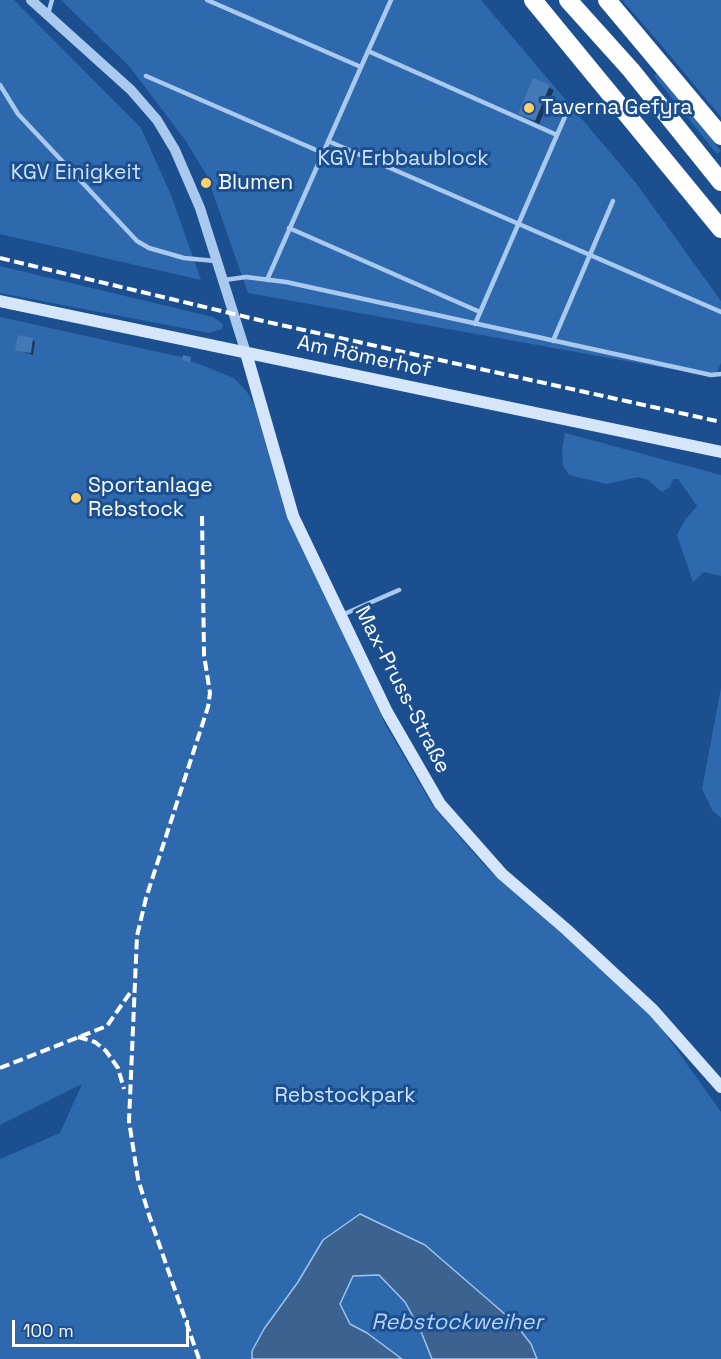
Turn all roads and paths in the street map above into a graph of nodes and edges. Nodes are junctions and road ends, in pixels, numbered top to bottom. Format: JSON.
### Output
{"nodes":[{"id":1,"x":31,"y":0,"type":"edge"},
{"id":2,"x":52,"y":0,"type":"edge"},
{"id":3,"x":207,"y":0,"type":"edge"},
{"id":4,"x":391,"y":0,"type":"edge"},
{"id":5,"x":533,"y":0,"type":"edge"},
{"id":6,"x":568,"y":0,"type":"edge"},
{"id":7,"x":607,"y":0,"type":"edge"},
{"id":8,"x":47,"y":16,"type":"junction"},
{"id":9,"x":368,"y":51,"type":"junction"},
{"id":10,"x":361,"y":67,"type":"junction"},
{"id":11,"x":146,"y":76,"type":"dead end"},
{"id":12,"x":0,"y":85,"type":"edge"},
{"id":13,"x":567,"y":112,"type":"dead end"},
{"id":14,"x":557,"y":135,"type":"junction"},
{"id":15,"x":721,"y":136,"type":"edge"},
{"id":16,"x":328,"y":141,"type":"junction"},
{"id":17,"x":323,"y":153,"type":"junction"},
{"id":18,"x":721,"y":182,"type":"edge"},
{"id":19,"x":613,"y":201,"type":"dead end"},
{"id":20,"x":519,"y":224,"type":"junction"},
{"id":21,"x":289,"y":228,"type":"junction"},
{"id":22,"x":721,"y":230,"type":"edge"},
{"id":23,"x":589,"y":255,"type":"junction"},
{"id":24,"x":218,"y":262,"type":"junction"},
{"id":25,"x":224,"y":280,"type":"junction"},
{"id":26,"x":267,"y":280,"type":"junction"},
{"id":27,"x":0,"y":301,"type":"edge"},
{"id":28,"x":480,"y":312,"type":"junction"},
{"id":29,"x":721,"y":312,"type":"edge"},
{"id":30,"x":475,"y":324,"type":"junction"},
{"id":31,"x":553,"y":341,"type":"junction"},
{"id":32,"x":246,"y":353,"type":"junction"},
{"id":33,"x":721,"y":374,"type":"edge"},
{"id":34,"x":721,"y":452,"type":"edge"},
{"id":35,"x":399,"y":590,"type":"dead end"},
{"id":36,"x":342,"y":615,"type":"junction"},
{"id":37,"x":721,"y":1087,"type":"edge"}],
"edges":[{"from":1,"to":8,"type":"street"},
{"from":2,"to":8,"type":"lane"},
{"from":3,"to":10,"type":"lane"},
{"from":4,"to":9,"type":"lane"},
{"from":5,"to":22,"type":"highway"},
{"from":6,"to":18,"type":"highway"},
{"from":7,"to":15,"type":"highway"},
{"from":8,"to":24,"type":"street"},
{"from":9,"to":10,"type":"lane"},
{"from":9,"to":14,"type":"lane"},
{"from":10,"to":16,"type":"lane"},
{"from":11,"to":17,"type":"lane"},
{"from":12,"to":24,"type":"lane"},
{"from":13,"to":14,"type":"lane"},
{"from":14,"to":20,"type":"lane"},
{"from":16,"to":17,"type":"lane"},
{"from":16,"to":20,"type":"lane"},
{"from":17,"to":21,"type":"lane"},
{"from":19,"to":23,"type":"lane"},
{"from":20,"to":23,"type":"lane"},
{"from":20,"to":28,"type":"lane"},
{"from":21,"to":26,"type":"lane"},
{"from":21,"to":28,"type":"lane"},
{"from":23,"to":29,"type":"lane"},
{"from":23,"to":31,"type":"lane"},
{"from":24,"to":25,"type":"street"},
{"from":25,"to":26,"type":"lane"},
{"from":25,"to":32,"type":"street"},
{"from":26,"to":30,"type":"lane"},
{"from":27,"to":32,"type":"main road","name":"Am Römerhof"},
{"from":28,"to":30,"type":"lane"},
{"from":30,"to":31,"type":"lane"},
{"from":31,"to":33,"type":"lane"},
{"from":32,"to":34,"type":"main road","name":"Am Römerhof"},
{"from":32,"to":36,"type":"main road","name":"Max-Pruss-Straße"},
{"from":35,"to":36,"type":"lane"},
{"from":36,"to":37,"type":"main road","name":"Max-Pruss-Straße"}]}
